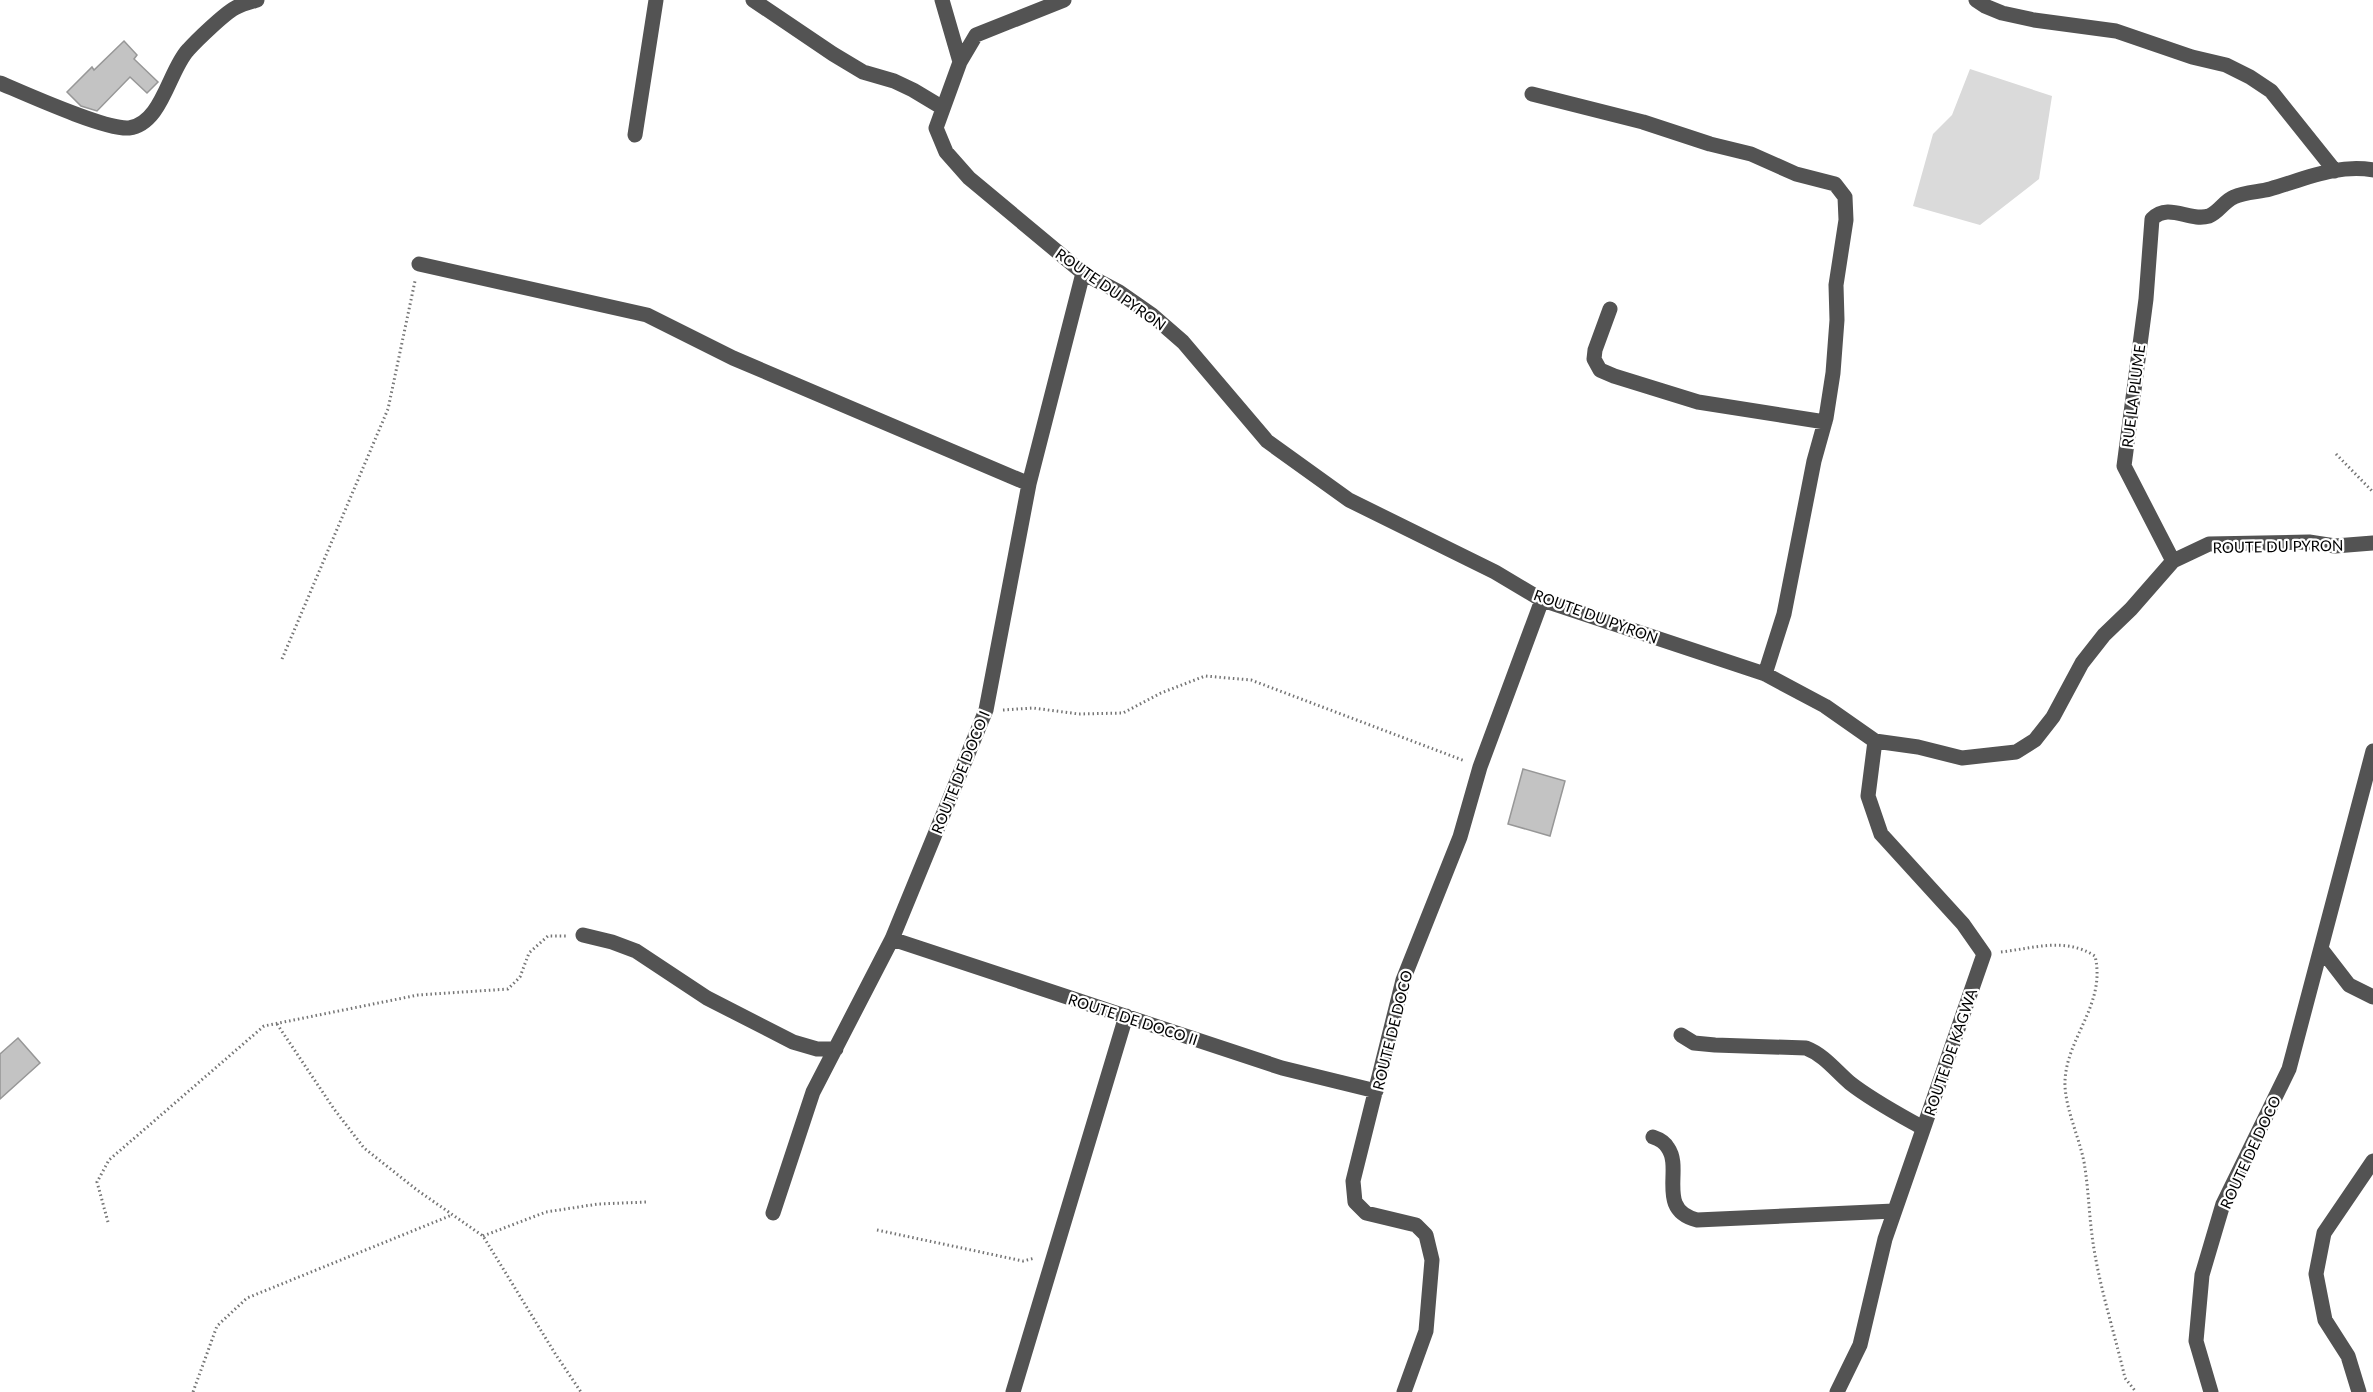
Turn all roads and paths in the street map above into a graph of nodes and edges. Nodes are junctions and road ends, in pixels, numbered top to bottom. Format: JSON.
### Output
{"nodes":[{"id":1,"x":257,"y":0,"type":"edge"},
{"id":2,"x":656,"y":0,"type":"edge"},
{"id":3,"x":753,"y":0,"type":"edge"},
{"id":4,"x":942,"y":0,"type":"edge"},
{"id":5,"x":1065,"y":0,"type":"edge"},
{"id":6,"x":1976,"y":0,"type":"edge"},
{"id":7,"x":960,"y":62,"type":"junction"},
{"id":8,"x":0,"y":83,"type":"edge"},
{"id":9,"x":1532,"y":94,"type":"dead end"},
{"id":10,"x":944,"y":108,"type":"junction"},
{"id":11,"x":635,"y":135,"type":"dead end"},
{"id":12,"x":2373,"y":170,"type":"edge"},
{"id":13,"x":2335,"y":171,"type":"junction"},
{"id":14,"x":419,"y":264,"type":"joint"},
{"id":15,"x":1083,"y":273,"type":"junction"},
{"id":16,"x":1610,"y":309,"type":"dead end"},
{"id":17,"x":1825,"y":422,"type":"junction"},
{"id":18,"x":2336,"y":454,"type":"dead end"},
{"id":19,"x":1029,"y":484,"type":"junction"},
{"id":20,"x":2373,"y":492,"type":"edge"},
{"id":21,"x":2373,"y":543,"type":"edge"},
{"id":22,"x":2174,"y":561,"type":"junction"},
{"id":23,"x":1542,"y":600,"type":"junction"},
{"id":24,"x":282,"y":658,"type":"dead end"},
{"id":25,"x":1765,"y":674,"type":"junction"},
{"id":26,"x":986,"y":710,"type":"junction"},
{"id":27,"x":1875,"y":741,"type":"junction"},
{"id":28,"x":2373,"y":751,"type":"edge"},
{"id":29,"x":1480,"y":767,"type":"junction"},
{"id":30,"x":583,"y":935,"type":"joint"},
{"id":31,"x":892,"y":939,"type":"junction"},
{"id":32,"x":2322,"y":950,"type":"junction"},
{"id":33,"x":1984,"y":954,"type":"junction"},
{"id":34,"x":2373,"y":997,"type":"edge"},
{"id":35,"x":1126,"y":1016,"type":"junction"},
{"id":36,"x":278,"y":1024,"type":"junction"},
{"id":37,"x":1681,"y":1035,"type":"dead end"},
{"id":38,"x":836,"y":1048,"type":"junction"},
{"id":39,"x":1376,"y":1091,"type":"junction"},
{"id":40,"x":1923,"y":1128,"type":"junction"},
{"id":41,"x":1653,"y":1137,"type":"dead end"},
{"id":42,"x":2373,"y":1161,"type":"edge"},
{"id":43,"x":647,"y":1202,"type":"dead end"},
{"id":44,"x":1894,"y":1211,"type":"junction"},
{"id":45,"x":773,"y":1213,"type":"dead end"},
{"id":46,"x":453,"y":1215,"type":"junction"},
{"id":47,"x":108,"y":1222,"type":"dead end"},
{"id":48,"x":877,"y":1230,"type":"dead end"},
{"id":49,"x":483,"y":1236,"type":"junction"},
{"id":50,"x":1055,"y":1254,"type":"junction"},
{"id":51,"x":193,"y":1392,"type":"edge"},
{"id":52,"x":581,"y":1392,"type":"edge"},
{"id":53,"x":1013,"y":1392,"type":"edge"},
{"id":54,"x":1404,"y":1392,"type":"edge"},
{"id":55,"x":1837,"y":1392,"type":"edge"},
{"id":56,"x":2136,"y":1392,"type":"edge"},
{"id":57,"x":2211,"y":1392,"type":"edge"},
{"id":58,"x":2360,"y":1392,"type":"edge"}],
"edges":[{"from":1,"to":8,"type":"street"},
{"from":2,"to":11,"type":"street"},
{"from":3,"to":10,"type":"street"},
{"from":4,"to":7,"type":"street"},
{"from":5,"to":7,"type":"street","name":"ROUTE DU PYRON"},
{"from":6,"to":13,"type":"street"},
{"from":7,"to":10,"type":"street","name":"ROUTE DU PYRON"},
{"from":9,"to":17,"type":"street"},
{"from":10,"to":15,"type":"street","name":"ROUTE DU PYRON"},
{"from":12,"to":13,"type":"street"},
{"from":13,"to":22,"type":"street","name":"RUE LA PLUME"},
{"from":14,"to":19,"type":"street"},
{"from":14,"to":24,"type":"path"},
{"from":15,"to":19,"type":"street","name":"ROUTE DE DOCO I"},
{"from":15,"to":23,"type":"street","name":"ROUTE DU PYRON"},
{"from":16,"to":17,"type":"street"},
{"from":17,"to":25,"type":"street"},
{"from":18,"to":20,"type":"path"},
{"from":19,"to":26,"type":"street","name":"ROUTE DE DOCO I"},
{"from":21,"to":22,"type":"street","name":"ROUTE DU PYRON"},
{"from":22,"to":27,"type":"street","name":"ROUTE DU PYRON"},
{"from":23,"to":25,"type":"street","name":"ROUTE DU PYRON"},
{"from":23,"to":29,"type":"street","name":"ROUTE DE DOCO"},
{"from":25,"to":27,"type":"street","name":"ROUTE DU PYRON"},
{"from":26,"to":29,"type":"path"},
{"from":26,"to":31,"type":"street","name":"ROUTE DE DOCO I"},
{"from":27,"to":33,"type":"street"},
{"from":28,"to":32,"type":"street","name":"ROUTE DE DOCO"},
{"from":29,"to":39,"type":"street","name":"ROUTE DE DOCO"},
{"from":30,"to":36,"type":"path"},
{"from":30,"to":38,"type":"street"},
{"from":31,"to":35,"type":"street","name":"ROUTE DE DOCO II"},
{"from":31,"to":38,"type":"street","name":"ROUTE DE DOCO I"},
{"from":32,"to":34,"type":"street"},
{"from":32,"to":57,"type":"street","name":"ROUTE DE DOCO"},
{"from":33,"to":40,"type":"street","name":"ROUTE DE KAGWA"},
{"from":33,"to":56,"type":"path"},
{"from":35,"to":39,"type":"street","name":"ROUTE DE DOCO II"},
{"from":35,"to":50,"type":"street"},
{"from":36,"to":46,"type":"path"},
{"from":36,"to":47,"type":"path"},
{"from":37,"to":40,"type":"street"},
{"from":38,"to":45,"type":"street","name":"ROUTE DE DOCO I"},
{"from":39,"to":54,"type":"street","name":"ROUTE DE DOCO"},
{"from":40,"to":44,"type":"street","name":"ROUTE DE KAGWA"},
{"from":41,"to":44,"type":"street"},
{"from":42,"to":58,"type":"street"},
{"from":43,"to":49,"type":"path"},
{"from":44,"to":55,"type":"street","name":"ROUTE DE KAGWA"},
{"from":46,"to":49,"type":"path"},
{"from":46,"to":51,"type":"path"},
{"from":48,"to":50,"type":"path"},
{"from":49,"to":52,"type":"path"},
{"from":50,"to":53,"type":"street"}]}
